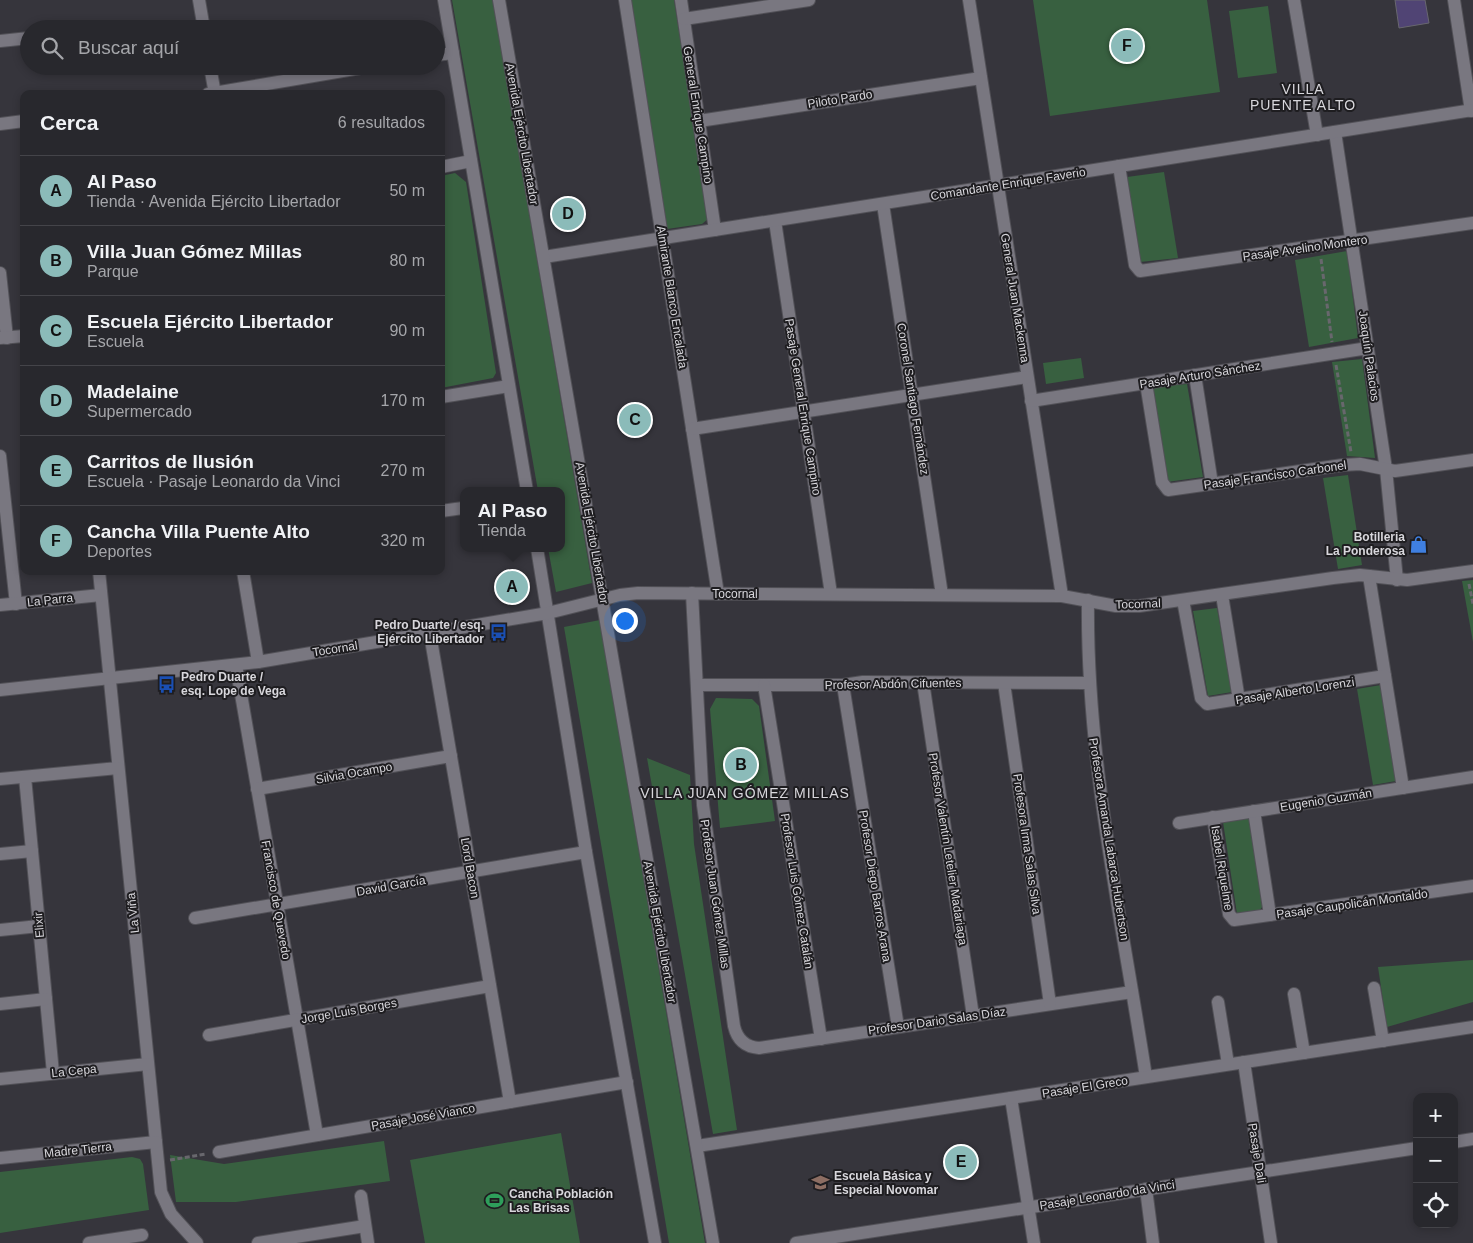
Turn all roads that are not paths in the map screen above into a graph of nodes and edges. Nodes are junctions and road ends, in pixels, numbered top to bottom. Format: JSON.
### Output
{"nodes":[{"id":1,"x":199,"y":0,"type":"edge"},
{"id":2,"x":444,"y":0,"type":"edge"},
{"id":3,"x":498,"y":0,"type":"edge"},
{"id":4,"x":625,"y":0,"type":"edge"},
{"id":5,"x":681,"y":0,"type":"edge"},
{"id":6,"x":809,"y":0,"type":"edge"},
{"id":7,"x":969,"y":0,"type":"edge"},
{"id":8,"x":1294,"y":0,"type":"edge"},
{"id":9,"x":1454,"y":0,"type":"edge"},
{"id":10,"x":684,"y":19,"type":"junction"},
{"id":11,"x":202,"y":20,"type":"edge"},
{"id":12,"x":20,"y":39,"type":"edge"},
{"id":13,"x":0,"y":41,"type":"edge"},
{"id":14,"x":453,"y":53,"type":"junction"},
{"id":15,"x":445,"y":54,"type":"edge"},
{"id":16,"x":211,"y":75,"type":"edge"},
{"id":17,"x":319,"y":75,"type":"edge"},
{"id":18,"x":981,"y":78,"type":"junction"},
{"id":19,"x":213,"y":90,"type":"edge"},
{"id":20,"x":231,"y":90,"type":"edge"},
{"id":21,"x":1472,"y":111,"type":"edge"},
{"id":22,"x":699,"y":121,"type":"junction"},
{"id":23,"x":20,"y":122,"type":"edge"},
{"id":24,"x":0,"y":124,"type":"edge"},
{"id":25,"x":1335,"y":132,"type":"junction"},
{"id":26,"x":1317,"y":135,"type":"junction"},
{"id":27,"x":471,"y":161,"type":"junction"},
{"id":28,"x":445,"y":166,"type":"edge"},
{"id":29,"x":1119,"y":166,"type":"junction"},
{"id":30,"x":998,"y":185,"type":"junction"},
{"id":31,"x":883,"y":204,"type":"junction"},
{"id":32,"x":775,"y":221,"type":"junction"},
{"id":33,"x":1473,"y":223,"type":"edge"},
{"id":34,"x":715,"y":230,"type":"junction"},
{"id":35,"x":662,"y":238,"type":"junction"},
{"id":36,"x":1352,"y":241,"type":"junction"},
{"id":37,"x":544,"y":257,"type":"junction"},
{"id":38,"x":0,"y":273,"type":"edge"},
{"id":39,"x":20,"y":336,"type":"edge"},
{"id":40,"x":4,"y":338,"type":"edge"},
{"id":41,"x":1368,"y":348,"type":"junction"},
{"id":42,"x":1195,"y":375,"type":"junction"},
{"id":43,"x":1028,"y":377,"type":"junction"},
{"id":44,"x":1146,"y":383,"type":"junction"},
{"id":45,"x":509,"y":386,"type":"junction"},
{"id":46,"x":912,"y":395,"type":"junction"},
{"id":47,"x":445,"y":396,"type":"edge"},
{"id":48,"x":1031,"y":401,"type":"junction"},
{"id":49,"x":804,"y":412,"type":"junction"},
{"id":50,"x":692,"y":429,"type":"junction"},
{"id":51,"x":0,"y":456,"type":"edge"},
{"id":52,"x":1473,"y":460,"type":"edge"},
{"id":53,"x":1386,"y":470,"type":"junction"},
{"id":54,"x":1212,"y":484,"type":"junction"},
{"id":55,"x":525,"y":487,"type":"edge"},
{"id":56,"x":460,"y":508,"type":"edge"},
{"id":57,"x":445,"y":510,"type":"edge"},
{"id":58,"x":537,"y":552,"type":"edge"},
{"id":59,"x":1469,"y":572,"type":"edge"},
{"id":60,"x":99,"y":575,"type":"edge"},
{"id":61,"x":244,"y":575,"type":"edge"},
{"id":62,"x":1369,"y":576,"type":"junction"},
{"id":63,"x":1398,"y":580,"type":"junction"},
{"id":64,"x":692,"y":593,"type":"junction"},
{"id":65,"x":718,"y":594,"type":"junction"},
{"id":66,"x":831,"y":594,"type":"junction"},
{"id":67,"x":101,"y":595,"type":"junction"},
{"id":68,"x":942,"y":595,"type":"junction"},
{"id":69,"x":1222,"y":595,"type":"junction"},
{"id":70,"x":1062,"y":596,"type":"junction"},
{"id":71,"x":603,"y":599,"type":"junction"},
{"id":72,"x":1088,"y":600,"type":"junction"},
{"id":73,"x":1183,"y":600,"type":"junction"},
{"id":74,"x":16,"y":604,"type":"junction"},
{"id":75,"x":0,"y":605,"type":"edge"},
{"id":76,"x":548,"y":614,"type":"junction"},
{"id":77,"x":430,"y":634,"type":"junction"},
{"id":78,"x":258,"y":662,"type":"junction"},
{"id":79,"x":236,"y":665,"type":"junction"},
{"id":80,"x":1385,"y":676,"type":"junction"},
{"id":81,"x":109,"y":679,"type":"junction"},
{"id":82,"x":922,"y":682,"type":"junction"},
{"id":83,"x":1004,"y":683,"type":"junction"},
{"id":84,"x":1089,"y":683,"type":"junction"},
{"id":85,"x":697,"y":685,"type":"junction"},
{"id":86,"x":764,"y":685,"type":"junction"},
{"id":87,"x":843,"y":685,"type":"junction"},
{"id":88,"x":0,"y":690,"type":"edge"},
{"id":89,"x":1239,"y":700,"type":"junction"},
{"id":90,"x":451,"y":756,"type":"junction"},
{"id":91,"x":118,"y":768,"type":"junction"},
{"id":92,"x":25,"y":777,"type":"junction"},
{"id":93,"x":1473,"y":777,"type":"edge"},
{"id":94,"x":0,"y":780,"type":"edge"},
{"id":95,"x":1403,"y":788,"type":"junction"},
{"id":96,"x":257,"y":789,"type":"junction"},
{"id":97,"x":1254,"y":811,"type":"junction"},
{"id":98,"x":1213,"y":817,"type":"junction"},
{"id":99,"x":1179,"y":823,"type":"dead end"},
{"id":100,"x":32,"y":851,"type":"junction"},
{"id":101,"x":586,"y":852,"type":"junction"},
{"id":102,"x":0,"y":854,"type":"edge"},
{"id":103,"x":470,"y":872,"type":"junction"},
{"id":104,"x":1473,"y":886,"type":"edge"},
{"id":105,"x":277,"y":905,"type":"junction"},
{"id":106,"x":1270,"y":915,"type":"junction"},
{"id":107,"x":195,"y":918,"type":"dead end"},
{"id":108,"x":1231,"y":919,"type":"joint"},
{"id":109,"x":39,"y":926,"type":"junction"},
{"id":110,"x":0,"y":930,"type":"edge"},
{"id":111,"x":490,"y":986,"type":"junction"},
{"id":112,"x":1374,"y":988,"type":"dead end"},
{"id":113,"x":1132,"y":992,"type":"junction"},
{"id":114,"x":1294,"y":994,"type":"dead end"},
{"id":115,"x":46,"y":999,"type":"junction"},
{"id":116,"x":1218,"y":1002,"type":"dead end"},
{"id":117,"x":0,"y":1004,"type":"edge"},
{"id":118,"x":1050,"y":1004,"type":"junction"},
{"id":119,"x":973,"y":1016,"type":"junction"},
{"id":120,"x":297,"y":1020,"type":"junction"},
{"id":121,"x":898,"y":1027,"type":"junction"},
{"id":122,"x":1473,"y":1027,"type":"edge"},
{"id":123,"x":208,"y":1035,"type":"dead end"},
{"id":124,"x":821,"y":1039,"type":"junction"},
{"id":125,"x":1383,"y":1041,"type":"junction"},
{"id":126,"x":743,"y":1043,"type":"joint"},
{"id":127,"x":1304,"y":1053,"type":"junction"},
{"id":128,"x":1244,"y":1062,"type":"junction"},
{"id":129,"x":148,"y":1064,"type":"junction"},
{"id":130,"x":1228,"y":1064,"type":"junction"},
{"id":131,"x":53,"y":1073,"type":"junction"},
{"id":132,"x":1146,"y":1077,"type":"junction"},
{"id":133,"x":0,"y":1079,"type":"edge"},
{"id":134,"x":626,"y":1082,"type":"junction"},
{"id":135,"x":1011,"y":1098,"type":"junction"},
{"id":136,"x":510,"y":1102,"type":"junction"},
{"id":137,"x":317,"y":1135,"type":"junction"},
{"id":138,"x":1473,"y":1139,"type":"edge"},
{"id":139,"x":1458,"y":1141,"type":"edge"},
{"id":140,"x":156,"y":1142,"type":"junction"},
{"id":141,"x":697,"y":1146,"type":"junction"},
{"id":142,"x":1413,"y":1149,"type":"edge"},
{"id":143,"x":219,"y":1152,"type":"road end"},
{"id":144,"x":0,"y":1158,"type":"edge"},
{"id":145,"x":1260,"y":1172,"type":"junction"},
{"id":146,"x":1146,"y":1189,"type":"junction"},
{"id":147,"x":361,"y":1196,"type":"dead end"},
{"id":148,"x":1028,"y":1207,"type":"junction"},
{"id":149,"x":366,"y":1226,"type":"junction"},
{"id":150,"x":142,"y":1235,"type":"dead end"},
{"id":151,"x":289,"y":1240,"type":"edge"},
{"id":152,"x":89,"y":1243,"type":"edge"},
{"id":153,"x":198,"y":1243,"type":"edge"},
{"id":154,"x":258,"y":1243,"type":"edge"},
{"id":155,"x":368,"y":1243,"type":"edge"},
{"id":156,"x":655,"y":1243,"type":"edge"},
{"id":157,"x":713,"y":1243,"type":"edge"},
{"id":158,"x":796,"y":1243,"type":"edge"},
{"id":159,"x":1034,"y":1243,"type":"edge"},
{"id":160,"x":1153,"y":1243,"type":"edge"},
{"id":161,"x":1271,"y":1243,"type":"edge"}],
"edges":[{"from":1,"to":11,"type":"street"},
{"from":2,"to":14,"type":"street"},
{"from":3,"to":37,"type":"street","name":"Avenida Ejército Libertador"},
{"from":4,"to":35,"type":"street","name":"Almirante Blanco Encalada"},
{"from":5,"to":10,"type":"street","name":"General Enrique Campino"},
{"from":6,"to":10,"type":"street"},
{"from":7,"to":18,"type":"street","name":"General Juan Mackenna"},
{"from":8,"to":26,"type":"street"},
{"from":9,"to":21,"type":"street"},
{"from":10,"to":22,"type":"street","name":"General Enrique Campino"},
{"from":12,"to":13,"type":"street"},
{"from":14,"to":15,"type":"street"},
{"from":14,"to":27,"type":"street"},
{"from":16,"to":19,"type":"street"},
{"from":17,"to":20,"type":"street"},
{"from":18,"to":22,"type":"street","name":"Piloto Pardo"},
{"from":18,"to":30,"type":"street","name":"General Juan Mackenna"},
{"from":21,"to":25,"type":"street","name":"Comandante Enrique Faverio"},
{"from":22,"to":34,"type":"street","name":"General Enrique Campino"},
{"from":23,"to":24,"type":"street"},
{"from":25,"to":26,"type":"street","name":"Comandante Enrique Faverio"},
{"from":25,"to":36,"type":"street","name":"Joaquín Palacios"},
{"from":26,"to":29,"type":"street","name":"Comandante Enrique Faverio"},
{"from":27,"to":28,"type":"street"},
{"from":27,"to":45,"type":"street"},
{"from":29,"to":30,"type":"street","name":"Comandante Enrique Faverio"},
{"from":29,"to":36,"type":"street","name":"Pasaje Avelino Montero"},
{"from":30,"to":31,"type":"street","name":"Comandante Enrique Faverio"},
{"from":30,"to":43,"type":"street","name":"General Juan Mackenna"},
{"from":31,"to":32,"type":"street","name":"Comandante Enrique Faverio"},
{"from":31,"to":46,"type":"street","name":"Coronel Santiago Fernández"},
{"from":32,"to":34,"type":"street","name":"Comandante Enrique Faverio"},
{"from":32,"to":49,"type":"street","name":"Pasaje General Enrique Campino"},
{"from":33,"to":36,"type":"street","name":"Pasaje Avelino Montero"},
{"from":34,"to":35,"type":"street","name":"Comandante Enrique Faverio"},
{"from":35,"to":37,"type":"street","name":"Comandante Enrique Faverio"},
{"from":35,"to":50,"type":"street","name":"Almirante Blanco Encalada"},
{"from":36,"to":41,"type":"street","name":"Joaquín Palacios"},
{"from":37,"to":71,"type":"street","name":"Avenida Ejército Libertador"},
{"from":38,"to":40,"type":"street"},
{"from":39,"to":40,"type":"street"},
{"from":41,"to":42,"type":"street","name":"Pasaje Arturo Sánchez"},
{"from":41,"to":53,"type":"street","name":"Joaquín Palacios"},
{"from":42,"to":44,"type":"street","name":"Pasaje Arturo Sánchez"},
{"from":42,"to":54,"type":"street"},
{"from":43,"to":46,"type":"street"},
{"from":43,"to":48,"type":"street","name":"General Juan Mackenna"},
{"from":44,"to":48,"type":"street","name":"Pasaje Arturo Sánchez"},
{"from":44,"to":54,"type":"street","name":"Pasaje Francisco Carbonel"},
{"from":45,"to":47,"type":"street"},
{"from":45,"to":55,"type":"street"},
{"from":46,"to":49,"type":"street"},
{"from":46,"to":68,"type":"street","name":"Coronel Santiago Fernández"},
{"from":48,"to":70,"type":"street","name":"General Juan Mackenna"},
{"from":49,"to":50,"type":"street"},
{"from":49,"to":66,"type":"street","name":"Pasaje General Enrique Campino"},
{"from":50,"to":65,"type":"street","name":"Almirante Blanco Encalada"},
{"from":51,"to":74,"type":"street"},
{"from":52,"to":53,"type":"street","name":"Pasaje Francisco Carbonel"},
{"from":53,"to":54,"type":"street","name":"Pasaje Francisco Carbonel"},
{"from":53,"to":63,"type":"street","name":"Joaquín Palacios"},
{"from":56,"to":57,"type":"street"},
{"from":58,"to":76,"type":"street"},
{"from":59,"to":63,"type":"street","name":"Tocornal"},
{"from":60,"to":67,"type":"street","name":"La Viña"},
{"from":61,"to":78,"type":"street"},
{"from":62,"to":63,"type":"street","name":"Tocornal"},
{"from":62,"to":69,"type":"street","name":"Tocornal"},
{"from":62,"to":80,"type":"street"},
{"from":64,"to":65,"type":"street","name":"Tocornal"},
{"from":64,"to":71,"type":"street","name":"Tocornal"},
{"from":64,"to":85,"type":"street","name":"Profesor Juan Gómez Millas"},
{"from":65,"to":66,"type":"street","name":"Tocornal"},
{"from":66,"to":68,"type":"street","name":"Tocornal"},
{"from":67,"to":74,"type":"street","name":"La Parra"},
{"from":67,"to":81,"type":"street","name":"La Viña"},
{"from":68,"to":70,"type":"street","name":"Tocornal"},
{"from":69,"to":73,"type":"street","name":"Tocornal"},
{"from":69,"to":89,"type":"street"},
{"from":70,"to":72,"type":"street","name":"Tocornal"},
{"from":71,"to":76,"type":"street","name":"Tocornal"},
{"from":71,"to":141,"type":"street","name":"Avenida Ejército Libertador"},
{"from":72,"to":73,"type":"street","name":"Tocornal"},
{"from":72,"to":84,"type":"street","name":"Profesora Amanda Labarca Hubertson"},
{"from":73,"to":89,"type":"street","name":"Pasaje Alberto Lorenzi"},
{"from":74,"to":75,"type":"street","name":"La Parra"},
{"from":76,"to":77,"type":"street","name":"Tocornal"},
{"from":76,"to":101,"type":"street"},
{"from":77,"to":78,"type":"street","name":"Tocornal"},
{"from":77,"to":90,"type":"street","name":"Lord Bacon"},
{"from":78,"to":79,"type":"street","name":"Tocornal"},
{"from":79,"to":81,"type":"street","name":"Tocornal"},
{"from":79,"to":96,"type":"street","name":"Francisco de Quevedo"},
{"from":80,"to":89,"type":"street","name":"Pasaje Alberto Lorenzi"},
{"from":80,"to":95,"type":"street"},
{"from":81,"to":88,"type":"street","name":"Tocornal"},
{"from":81,"to":91,"type":"street","name":"La Viña"},
{"from":82,"to":83,"type":"street","name":"Profesor Abdón Cifuentes"},
{"from":82,"to":87,"type":"street","name":"Profesor Abdón Cifuentes"},
{"from":82,"to":119,"type":"street","name":"Profesor Valentín Letelier Madariaga"},
{"from":83,"to":84,"type":"street","name":"Profesor Abdón Cifuentes"},
{"from":83,"to":118,"type":"street","name":"Profesora Irma Salas Silva"},
{"from":84,"to":113,"type":"street","name":"Profesora Amanda Labarca Hubertson"},
{"from":85,"to":86,"type":"street","name":"Profesor Abdón Cifuentes"},
{"from":85,"to":126,"type":"street","name":"Profesor Juan Gómez Millas"},
{"from":86,"to":87,"type":"street","name":"Profesor Abdón Cifuentes"},
{"from":86,"to":124,"type":"street","name":"Profesor Luis Gómez Catalán"},
{"from":87,"to":121,"type":"street","name":"Profesor Diego Barros Arana"},
{"from":90,"to":96,"type":"street","name":"Silvia Ocampo"},
{"from":90,"to":103,"type":"street","name":"Lord Bacon"},
{"from":91,"to":92,"type":"street"},
{"from":91,"to":129,"type":"street","name":"La Viña"},
{"from":92,"to":94,"type":"street"},
{"from":92,"to":100,"type":"street","name":"Elixir"},
{"from":93,"to":95,"type":"street","name":"Eugenio Guzmán"},
{"from":95,"to":97,"type":"street","name":"Eugenio Guzmán"},
{"from":96,"to":105,"type":"street","name":"Francisco de Quevedo"},
{"from":97,"to":98,"type":"street","name":"Eugenio Guzmán"},
{"from":97,"to":106,"type":"street"},
{"from":98,"to":99,"type":"street","name":"Eugenio Guzmán"},
{"from":98,"to":108,"type":"street","name":"Isabel Riquelme"},
{"from":100,"to":102,"type":"street"},
{"from":100,"to":109,"type":"street","name":"Elixir"},
{"from":101,"to":103,"type":"street","name":"David García"},
{"from":101,"to":134,"type":"street"},
{"from":103,"to":105,"type":"street","name":"David García"},
{"from":103,"to":111,"type":"street","name":"Lord Bacon"},
{"from":104,"to":106,"type":"street","name":"Pasaje Caupolicán Montaldo"},
{"from":105,"to":107,"type":"street","name":"David García"},
{"from":105,"to":120,"type":"street","name":"Francisco de Quevedo"},
{"from":106,"to":108,"type":"street","name":"Pasaje Caupolicán Montaldo"},
{"from":109,"to":110,"type":"street"},
{"from":109,"to":115,"type":"street","name":"Elixir"},
{"from":111,"to":120,"type":"street","name":"Jorge Luis Borges"},
{"from":111,"to":136,"type":"street","name":"Lord Bacon"},
{"from":112,"to":125,"type":"street"},
{"from":113,"to":118,"type":"street","name":"Profesor Dario Salas Díaz"},
{"from":113,"to":132,"type":"street","name":"Profesora Amanda Labarca Hubertson"},
{"from":114,"to":127,"type":"street"},
{"from":115,"to":117,"type":"street"},
{"from":115,"to":131,"type":"street","name":"Elixir"},
{"from":116,"to":130,"type":"street"},
{"from":118,"to":119,"type":"street","name":"Profesor Dario Salas Díaz"},
{"from":119,"to":121,"type":"street","name":"Profesor Dario Salas Díaz"},
{"from":120,"to":123,"type":"street","name":"Jorge Luis Borges"},
{"from":120,"to":137,"type":"street","name":"Francisco de Quevedo"},
{"from":121,"to":124,"type":"street","name":"Profesor Dario Salas Díaz"},
{"from":122,"to":125,"type":"street","name":"Pasaje El Greco"},
{"from":124,"to":126,"type":"street","name":"Profesor Dario Salas Díaz"},
{"from":125,"to":127,"type":"street","name":"Pasaje El Greco"},
{"from":127,"to":128,"type":"street","name":"Pasaje El Greco"},
{"from":128,"to":130,"type":"street","name":"Pasaje El Greco"},
{"from":128,"to":145,"type":"street","name":"Pasaje Dali"},
{"from":129,"to":131,"type":"street","name":"La Cepa"},
{"from":129,"to":140,"type":"street","name":"La Viña"},
{"from":130,"to":132,"type":"street","name":"Pasaje El Greco"},
{"from":131,"to":133,"type":"street","name":"La Cepa"},
{"from":132,"to":135,"type":"street","name":"Pasaje El Greco"},
{"from":134,"to":136,"type":"street","name":"Pasaje José Vianco"},
{"from":134,"to":156,"type":"street"},
{"from":135,"to":141,"type":"street","name":"Pasaje El Greco"},
{"from":135,"to":148,"type":"street"},
{"from":136,"to":137,"type":"street","name":"Pasaje José Vianco"},
{"from":137,"to":143,"type":"street","name":"Pasaje José Vianco"},
{"from":138,"to":139,"type":"street"},
{"from":140,"to":144,"type":"street","name":"Madre Tierra"},
{"from":140,"to":153,"type":"street","name":"La Viña"},
{"from":141,"to":157,"type":"street","name":"Avenida Ejército Libertador"},
{"from":142,"to":145,"type":"street","name":"Pasaje Leonardo da Vinci"},
{"from":145,"to":146,"type":"street","name":"Pasaje Leonardo da Vinci"},
{"from":145,"to":161,"type":"street","name":"Pasaje Dali"},
{"from":146,"to":148,"type":"street","name":"Pasaje Leonardo da Vinci"},
{"from":146,"to":160,"type":"street"},
{"from":147,"to":149,"type":"street"},
{"from":148,"to":158,"type":"street","name":"Pasaje Leonardo da Vinci"},
{"from":148,"to":159,"type":"street"},
{"from":149,"to":151,"type":"street"},
{"from":149,"to":155,"type":"street"},
{"from":150,"to":152,"type":"street"},
{"from":151,"to":154,"type":"street"}]}
